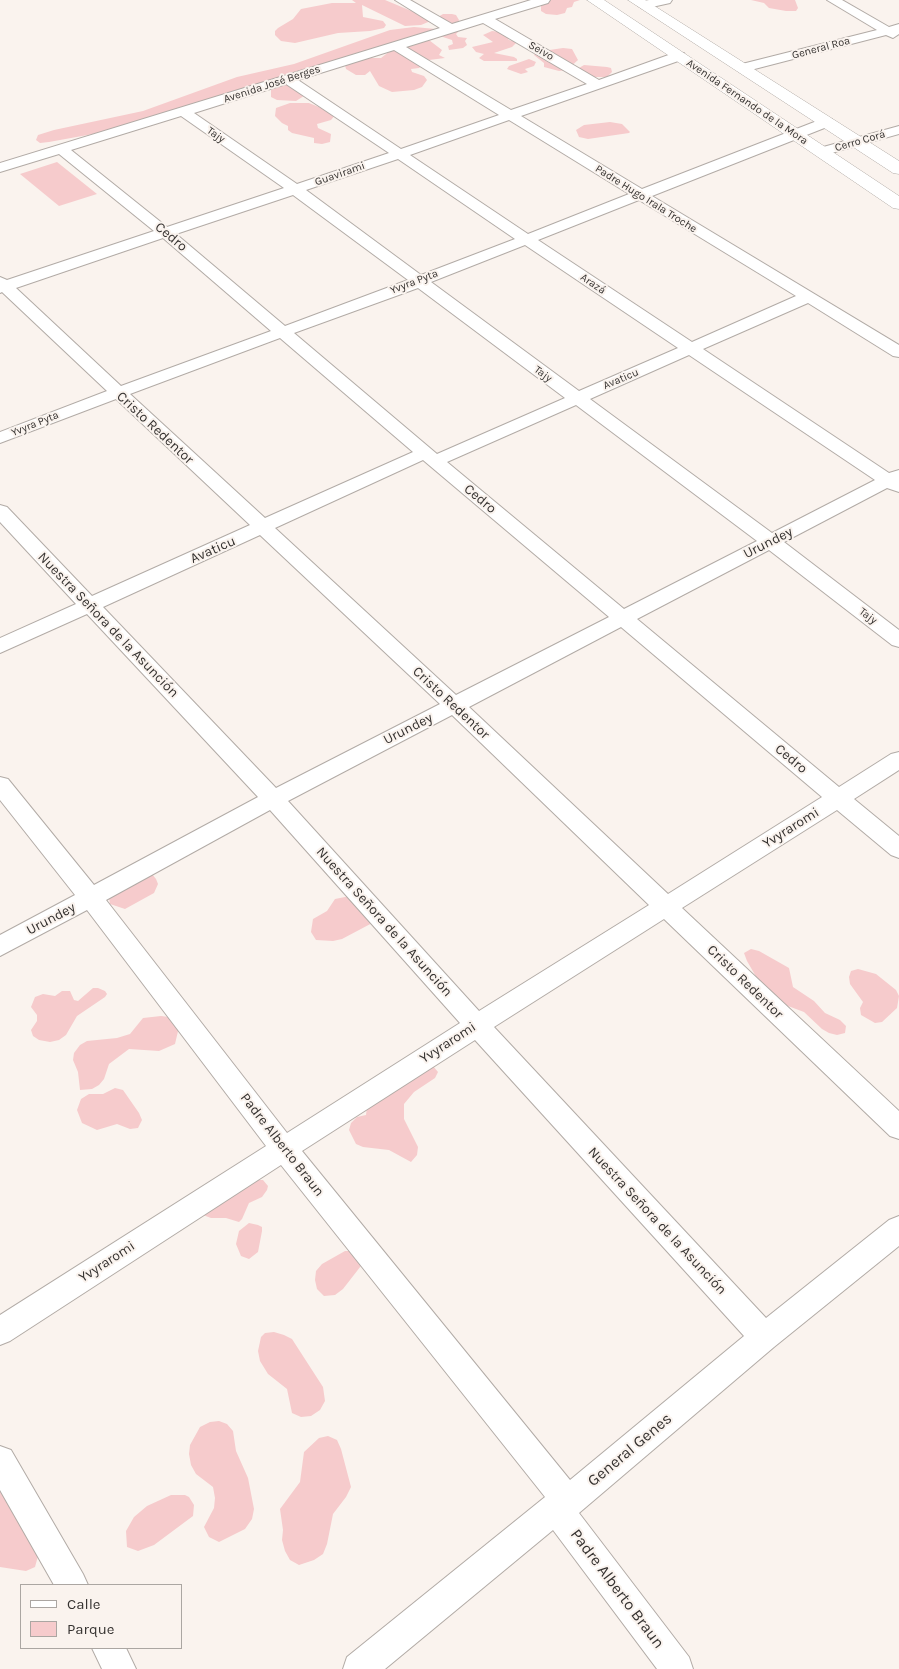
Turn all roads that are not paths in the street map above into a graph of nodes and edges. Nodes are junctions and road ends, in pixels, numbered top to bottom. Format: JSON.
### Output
{"nodes":[{"id":1,"x":401,"y":0,"type":"edge"},
{"id":2,"x":544,"y":0,"type":"edge"},
{"id":3,"x":594,"y":0,"type":"edge"},
{"id":4,"x":666,"y":0,"type":"edge"},
{"id":5,"x":833,"y":0,"type":"edge"},
{"id":6,"x":639,"y":3,"type":"edge"},
{"id":7,"x":484,"y":18,"type":"junction"},
{"id":8,"x":449,"y":28,"type":"junction"},
{"id":9,"x":893,"y":29,"type":"edge"},
{"id":10,"x":899,"y":37,"type":"edge"},
{"id":11,"x":394,"y":45,"type":"junction"},
{"id":12,"x":679,"y":56,"type":"junction"},
{"id":13,"x":742,"y":68,"type":"junction"},
{"id":14,"x":287,"y":79,"type":"junction"},
{"id":15,"x":599,"y":85,"type":"junction"},
{"id":16,"x":184,"y":112,"type":"junction"},
{"id":17,"x":511,"y":116,"type":"junction"},
{"id":18,"x":827,"y":122,"type":"junction"},
{"id":19,"x":899,"y":130,"type":"edge"},
{"id":20,"x":796,"y":136,"type":"junction"},
{"id":21,"x":858,"y":142,"type":"junction"},
{"id":22,"x":61,"y":149,"type":"junction"},
{"id":23,"x":821,"y":152,"type":"junction"},
{"id":24,"x":400,"y":154,"type":"junction"},
{"id":25,"x":0,"y":168,"type":"edge"},
{"id":26,"x":899,"y":169,"type":"edge"},
{"id":27,"x":296,"y":190,"type":"junction"},
{"id":28,"x":639,"y":194,"type":"junction"},
{"id":29,"x":899,"y":204,"type":"edge"},
{"id":30,"x":167,"y":234,"type":"junction"},
{"id":31,"x":526,"y":238,"type":"junction"},
{"id":32,"x":418,"y":282,"type":"junction"},
{"id":33,"x":2,"y":286,"type":"edge"},
{"id":34,"x":806,"y":298,"type":"junction"},
{"id":35,"x":284,"y":332,"type":"junction"},
{"id":36,"x":690,"y":349,"type":"junction"},
{"id":37,"x":899,"y":352,"type":"edge"},
{"id":38,"x":117,"y":393,"type":"junction"},
{"id":39,"x":577,"y":398,"type":"junction"},
{"id":40,"x":0,"y":438,"type":"edge"},
{"id":41,"x":430,"y":457,"type":"junction"},
{"id":42,"x":895,"y":482,"type":"edge"},
{"id":43,"x":0,"y":511,"type":"edge"},
{"id":44,"x":262,"y":528,"type":"junction"},
{"id":45,"x":770,"y":542,"type":"junction"},
{"id":46,"x":89,"y":606,"type":"junction"},
{"id":47,"x":624,"y":618,"type":"junction"},
{"id":48,"x":899,"y":640,"type":"edge"},
{"id":49,"x":0,"y":646,"type":"edge"},
{"id":50,"x":454,"y":705,"type":"junction"},
{"id":51,"x":899,"y":760,"type":"edge"},
{"id":52,"x":0,"y":785,"type":"edge"},
{"id":53,"x":274,"y":799,"type":"junction"},
{"id":54,"x":837,"y":799,"type":"junction"},
{"id":55,"x":899,"y":849,"type":"edge"},
{"id":56,"x":91,"y":898,"type":"junction"},
{"id":57,"x":666,"y":906,"type":"junction"},
{"id":58,"x":0,"y":946,"type":"edge"},
{"id":59,"x":477,"y":1025,"type":"junction"},
{"id":60,"x":899,"y":1128,"type":"edge"},
{"id":61,"x":284,"y":1149,"type":"junction"},
{"id":62,"x":899,"y":1229,"type":"edge"},
{"id":63,"x":0,"y":1332,"type":"edge"},
{"id":64,"x":764,"y":1337,"type":"junction"},
{"id":65,"x":0,"y":1461,"type":"edge"},
{"id":66,"x":562,"y":1505,"type":"junction"},
{"id":67,"x":71,"y":1584,"type":"edge"},
{"id":68,"x":109,"y":1649,"type":"edge"},
{"id":69,"x":120,"y":1669,"type":"edge"},
{"id":70,"x":359,"y":1669,"type":"edge"},
{"id":71,"x":677,"y":1669,"type":"edge"}],
"edges":[{"from":1,"to":8,"type":"street"},
{"from":2,"to":7,"type":"street","name":"Avenida José Berges"},
{"from":3,"to":12,"type":"main road","name":"Avenida Fernando de la Mora"},
{"from":4,"to":6,"type":"street"},
{"from":5,"to":9,"type":"street"},
{"from":6,"to":13,"type":"main road","name":"Avenida Fernando de la Mora"},
{"from":7,"to":8,"type":"street","name":"Avenida José Berges"},
{"from":7,"to":15,"type":"street","name":"Seivo"},
{"from":8,"to":11,"type":"street","name":"Avenida José Berges"},
{"from":9,"to":10,"type":"street"},
{"from":9,"to":13,"type":"street","name":"General Roa"},
{"from":11,"to":14,"type":"street","name":"Avenida José Berges"},
{"from":11,"to":17,"type":"street","name":"Padre Hugo Irala Troche"},
{"from":12,"to":15,"type":"street","name":"Guavirami"},
{"from":12,"to":20,"type":"main road","name":"Avenida Fernando de la Mora"},
{"from":13,"to":18,"type":"main road","name":"Avenida Fernando de la Mora"},
{"from":14,"to":16,"type":"street","name":"Avenida José Berges"},
{"from":14,"to":24,"type":"street","name":"Arazá"},
{"from":15,"to":17,"type":"street","name":"Guavirami"},
{"from":16,"to":22,"type":"street","name":"Avenida José Berges"},
{"from":16,"to":27,"type":"street","name":"Tajy"},
{"from":17,"to":24,"type":"street","name":"Guavirami"},
{"from":17,"to":28,"type":"street","name":"Padre Hugo Irala Troche"},
{"from":18,"to":20,"type":"street","name":"Yvyra Pyta"},
{"from":18,"to":21,"type":"main road","name":"Avenida Fernando de la Mora"},
{"from":19,"to":21,"type":"street","name":"Cerro Corá"},
{"from":20,"to":23,"type":"main road","name":"Avenida Fernando de la Mora"},
{"from":20,"to":28,"type":"street","name":"Yvyra Pyta"},
{"from":21,"to":23,"type":"street","name":"Cerro Corá"},
{"from":21,"to":26,"type":"main road","name":"Avenida Fernando de la Mora"},
{"from":22,"to":25,"type":"street","name":"Avenida José Berges"},
{"from":22,"to":30,"type":"street","name":"Cedro"},
{"from":23,"to":29,"type":"main road","name":"Avenida Fernando de la Mora"},
{"from":24,"to":27,"type":"street","name":"Guavirami"},
{"from":24,"to":31,"type":"street","name":"Arazá"},
{"from":27,"to":30,"type":"street","name":"Guavirami"},
{"from":27,"to":32,"type":"street","name":"Tajy"},
{"from":28,"to":31,"type":"street","name":"Yvyra Pyta"},
{"from":28,"to":34,"type":"street","name":"Padre Hugo Irala Troche"},
{"from":30,"to":33,"type":"street","name":"Guavirami"},
{"from":30,"to":35,"type":"street","name":"Cedro"},
{"from":31,"to":32,"type":"street","name":"Yvyra Pyta"},
{"from":31,"to":36,"type":"street","name":"Arazá"},
{"from":32,"to":35,"type":"street","name":"Yvyra Pyta"},
{"from":32,"to":39,"type":"street","name":"Tajy"},
{"from":33,"to":38,"type":"street","name":"Cristo Redentor"},
{"from":34,"to":36,"type":"street","name":"Avaticu"},
{"from":34,"to":37,"type":"street","name":"Padre Hugo Irala Troche"},
{"from":35,"to":38,"type":"street","name":"Yvyra Pyta"},
{"from":35,"to":41,"type":"street","name":"Cedro"},
{"from":36,"to":39,"type":"street","name":"Avaticu"},
{"from":36,"to":42,"type":"street","name":"Arazá"},
{"from":38,"to":40,"type":"street","name":"Yvyra Pyta"},
{"from":38,"to":44,"type":"street","name":"Cristo Redentor"},
{"from":39,"to":41,"type":"street","name":"Avaticu"},
{"from":39,"to":45,"type":"street","name":"Tajy"},
{"from":41,"to":44,"type":"street","name":"Avaticu"},
{"from":41,"to":47,"type":"street","name":"Cedro"},
{"from":42,"to":45,"type":"street","name":"Urundey"},
{"from":43,"to":46,"type":"street","name":"Nuestra Señora de la Asunción"},
{"from":44,"to":46,"type":"street","name":"Avaticu"},
{"from":44,"to":50,"type":"street","name":"Cristo Redentor"},
{"from":45,"to":47,"type":"street","name":"Urundey"},
{"from":45,"to":48,"type":"street","name":"Tajy"},
{"from":46,"to":49,"type":"street","name":"Avaticu"},
{"from":46,"to":53,"type":"street","name":"Nuestra Señora de la Asunción"},
{"from":47,"to":50,"type":"street","name":"Urundey"},
{"from":47,"to":54,"type":"street","name":"Cedro"},
{"from":50,"to":53,"type":"street","name":"Urundey"},
{"from":50,"to":57,"type":"street","name":"Cristo Redentor"},
{"from":51,"to":54,"type":"street","name":"Yvyraromi"},
{"from":52,"to":56,"type":"street","name":"Padre Alberto Braun"},
{"from":53,"to":56,"type":"street","name":"Urundey"},
{"from":53,"to":59,"type":"street","name":"Nuestra Señora de la Asunción"},
{"from":54,"to":55,"type":"street","name":"Cedro"},
{"from":54,"to":57,"type":"street","name":"Yvyraromi"},
{"from":56,"to":58,"type":"street","name":"Urundey"},
{"from":56,"to":61,"type":"street","name":"Padre Alberto Braun"},
{"from":57,"to":59,"type":"street","name":"Yvyraromi"},
{"from":57,"to":60,"type":"street","name":"Cristo Redentor"},
{"from":59,"to":61,"type":"street","name":"Yvyraromi"},
{"from":59,"to":64,"type":"street","name":"Nuestra Señora de la Asunción"},
{"from":61,"to":63,"type":"street","name":"Yvyraromi"},
{"from":61,"to":66,"type":"street","name":"Padre Alberto Braun"},
{"from":62,"to":64,"type":"street","name":"General Genes"},
{"from":64,"to":66,"type":"street","name":"General Genes"},
{"from":65,"to":67,"type":"street"},
{"from":66,"to":70,"type":"street","name":"General Genes"},
{"from":66,"to":71,"type":"street","name":"Padre Alberto Braun"},
{"from":68,"to":69,"type":"street"}]}
